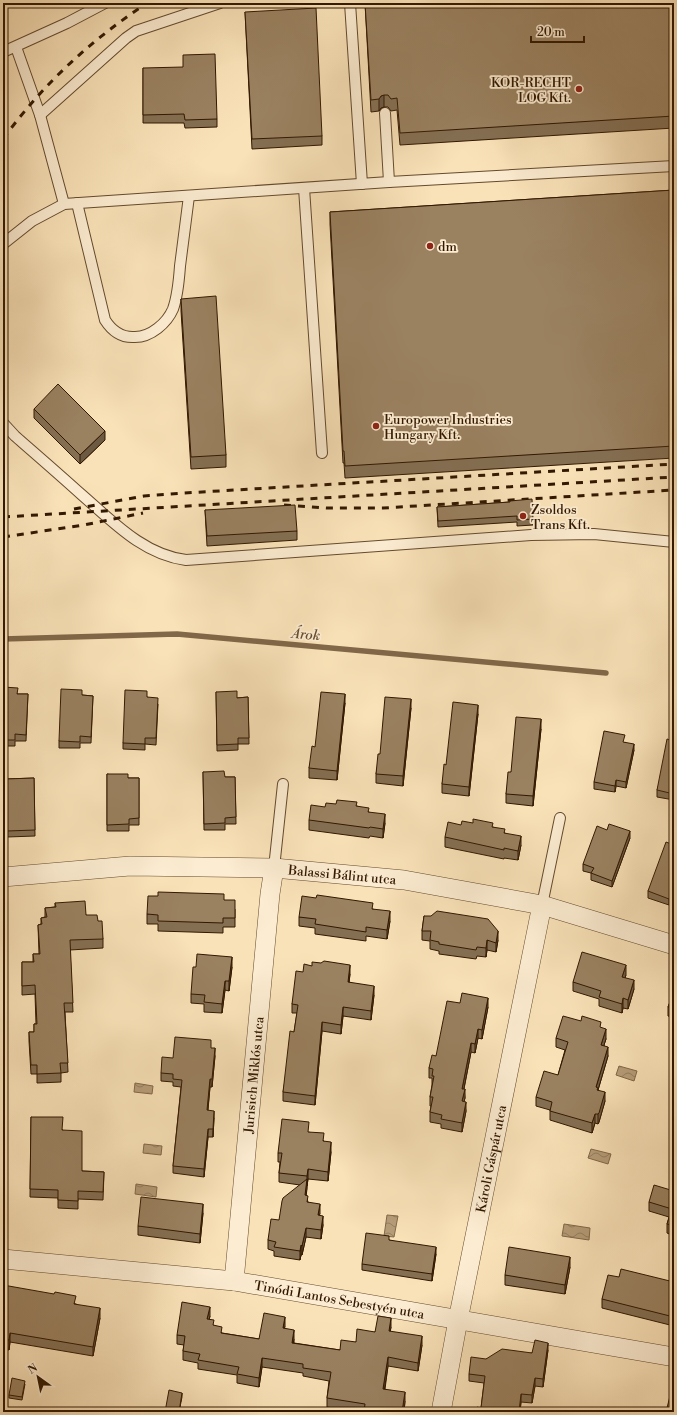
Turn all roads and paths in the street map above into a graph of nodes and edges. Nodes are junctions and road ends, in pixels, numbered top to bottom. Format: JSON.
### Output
{"nodes":[{"id":1,"x":105,"y":3,"type":"edge"},
{"id":2,"x":220,"y":3,"type":"edge"},
{"id":3,"x":350,"y":3,"type":"edge"},
{"id":4,"x":16,"y":47,"type":"junction"},
{"id":5,"x":3,"y":52,"type":"edge"},
{"id":6,"x":385,"y":113,"type":"dead end"},
{"id":7,"x":40,"y":115,"type":"junction"},
{"id":8,"x":674,"y":166,"type":"edge"},
{"id":9,"x":389,"y":182,"type":"junction"},
{"id":10,"x":362,"y":184,"type":"junction"},
{"id":11,"x":304,"y":188,"type":"junction"},
{"id":12,"x":189,"y":196,"type":"junction"},
{"id":13,"x":77,"y":203,"type":"junction"},
{"id":14,"x":64,"y":204,"type":"junction"},
{"id":15,"x":3,"y":244,"type":"edge"},
{"id":16,"x":3,"y":422,"type":"edge"},
{"id":17,"x":322,"y":453,"type":"dead end"},
{"id":18,"x":674,"y":542,"type":"edge"},
{"id":19,"x":283,"y":784,"type":"dead end"},
{"id":20,"x":560,"y":818,"type":"dead end"},
{"id":21,"x":274,"y":868,"type":"junction"},
{"id":22,"x":3,"y":877,"type":"edge"},
{"id":23,"x":542,"y":905,"type":"junction"},
{"id":24,"x":674,"y":946,"type":"edge"},
{"id":25,"x":3,"y":1259,"type":"edge"},
{"id":26,"x":234,"y":1281,"type":"junction"},
{"id":27,"x":458,"y":1320,"type":"junction"},
{"id":28,"x":674,"y":1357,"type":"edge"},
{"id":29,"x":441,"y":1412,"type":"edge"}],
"edges":[{"from":1,"to":4,"type":"lane"},
{"from":2,"to":7,"type":"lane"},
{"from":3,"to":10,"type":"lane"},
{"from":4,"to":5,"type":"lane"},
{"from":4,"to":7,"type":"lane"},
{"from":6,"to":9,"type":"lane"},
{"from":7,"to":14,"type":"lane"},
{"from":8,"to":9,"type":"lane"},
{"from":9,"to":10,"type":"lane"},
{"from":10,"to":11,"type":"lane"},
{"from":11,"to":12,"type":"lane"},
{"from":11,"to":17,"type":"lane"},
{"from":12,"to":13,"type":"lane"},
{"from":12,"to":13,"type":"lane"},
{"from":13,"to":14,"type":"lane"},
{"from":14,"to":15,"type":"lane"},
{"from":16,"to":18,"type":"lane"},
{"from":19,"to":21,"type":"lane"},
{"from":20,"to":23,"type":"lane"},
{"from":21,"to":22,"type":"street","name":"Balassi Bálint utca"},
{"from":21,"to":23,"type":"street","name":"Balassi Bálint utca"},
{"from":21,"to":26,"type":"street","name":"Jurisich Miklós utca"},
{"from":23,"to":24,"type":"street","name":"Balassi Bálint utca"},
{"from":23,"to":27,"type":"street","name":"Károli Gáspár utca"},
{"from":25,"to":26,"type":"street","name":"Tinódi Lantos Sebestyén utca"},
{"from":26,"to":27,"type":"street","name":"Tinódi Lantos Sebestyén utca"},
{"from":27,"to":28,"type":"street","name":"Tinódi Lantos Sebestyén utca"},
{"from":27,"to":29,"type":"street","name":"Károli Gáspár utca"}]}
